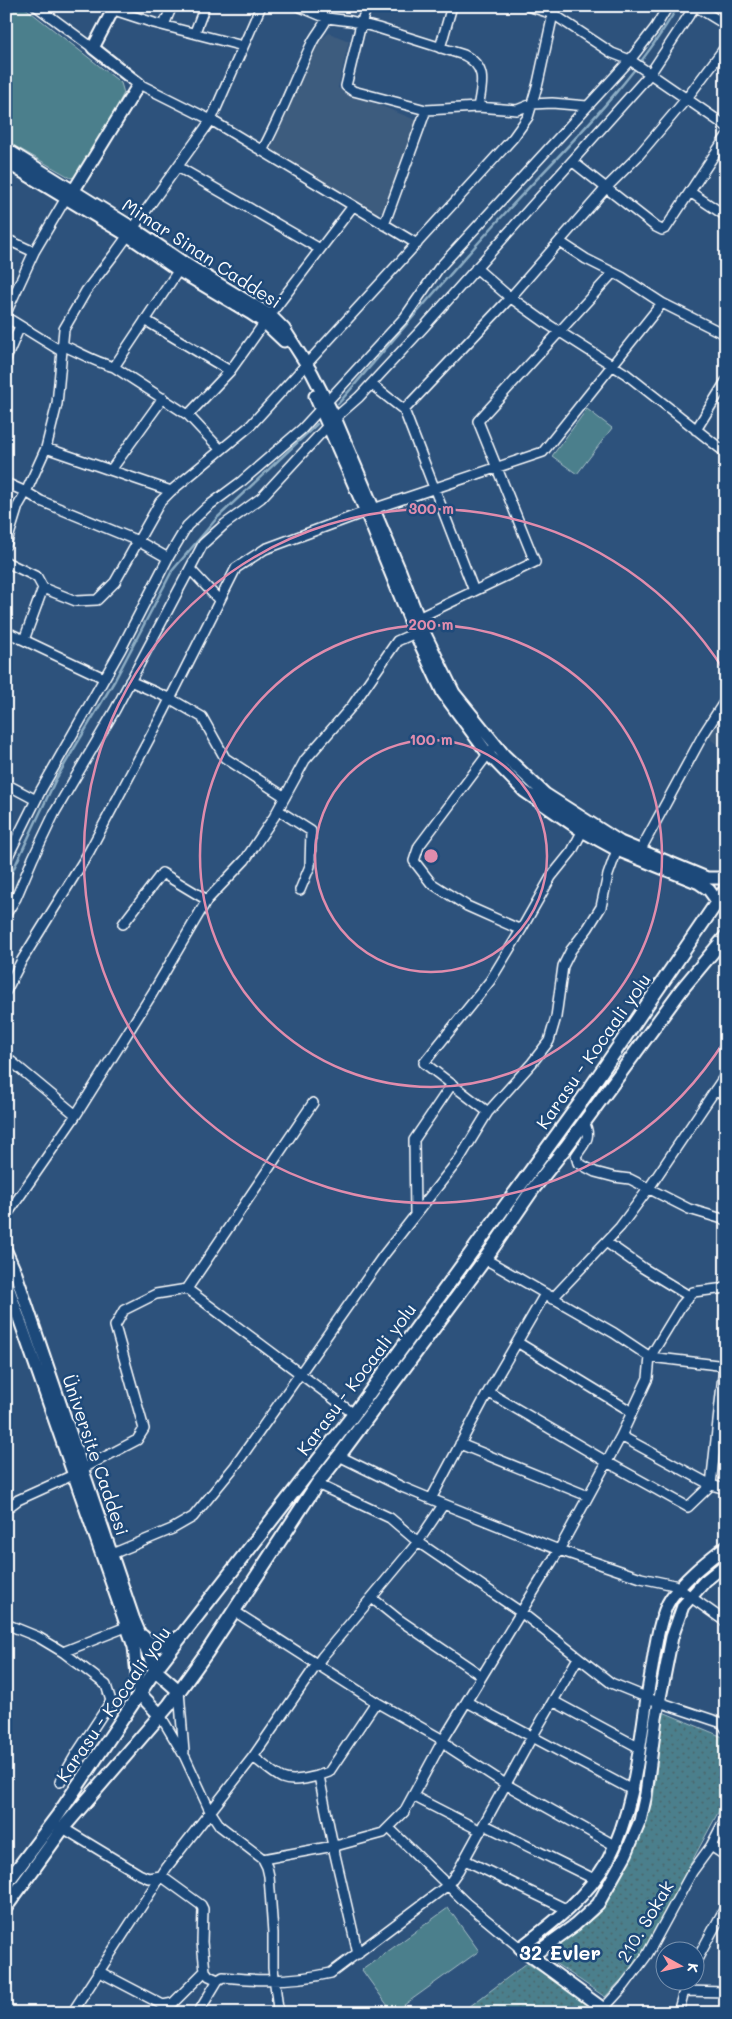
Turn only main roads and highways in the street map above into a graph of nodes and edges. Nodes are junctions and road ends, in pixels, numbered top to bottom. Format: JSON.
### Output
{"nodes":[{"id":1,"x":115,"y":8,"type":"edge"},
{"id":2,"x":6,"y":149,"type":"edge"},
{"id":3,"x":6,"y":162,"type":"edge"},
{"id":4,"x":70,"y":194,"type":"junction"},
{"id":5,"x":369,"y":510,"type":"junction"},
{"id":6,"x":419,"y":631,"type":"junction"},
{"id":7,"x":585,"y":827,"type":"junction"},
{"id":8,"x":618,"y":846,"type":"junction"},
{"id":9,"x":726,"y":878,"type":"edge"},
{"id":10,"x":726,"y":889,"type":"edge"},
{"id":11,"x":722,"y":904,"type":"edge"},
{"id":12,"x":726,"y":936,"type":"edge"},
{"id":13,"x":6,"y":1251,"type":"edge"},
{"id":14,"x":6,"y":1281,"type":"edge"},
{"id":15,"x":77,"y":1472,"type":"junction"},
{"id":16,"x":726,"y":1546,"type":"edge"},
{"id":17,"x":726,"y":1564,"type":"edge"},
{"id":18,"x":132,"y":1628,"type":"junction"},
{"id":19,"x":184,"y":1634,"type":"junction"},
{"id":20,"x":155,"y":1670,"type":"junction"},
{"id":21,"x":179,"y":1691,"type":"junction"},
{"id":22,"x":139,"y":1693,"type":"junction"},
{"id":23,"x":653,"y":1699,"type":"junction"},
{"id":24,"x":160,"y":1715,"type":"junction"},
{"id":25,"x":6,"y":1884,"type":"edge"},
{"id":26,"x":6,"y":1907,"type":"edge"},
{"id":27,"x":532,"y":1956,"type":"junction"},
{"id":28,"x":606,"y":2011,"type":"edge"}],
"edges":[{"from":1,"to":4,"type":"main road"},
{"from":2,"to":4,"type":"main road","name":"Mimar Sinan Caddesi"},
{"from":3,"to":4,"type":"main road","name":"Mimar Sinan Caddesi"},
{"from":4,"to":5,"type":"main road","name":"Mimar Sinan Caddesi"},
{"from":5,"to":6,"type":"main road","name":"Mimar Sinan Caddesi"},
{"from":5,"to":6,"type":"main road","name":"Mimar Sinan Caddesi"},
{"from":6,"to":7,"type":"main road","name":"Mimar Sinan Caddesi"},
{"from":6,"to":7,"type":"main road","name":"Mimar Sinan Caddesi"},
{"from":7,"to":8,"type":"main road","name":"Mimar Sinan Caddesi"},
{"from":8,"to":9,"type":"main road","name":"Mimar Sinan Caddesi"},
{"from":8,"to":11,"type":"main road","name":"Mimar Sinan Caddesi"},
{"from":10,"to":11,"type":"highway","name":"Karasu - Kocaali yolu"},
{"from":11,"to":19,"type":"highway","name":"Karasu - Kocaali yolu"},
{"from":12,"to":21,"type":"highway","name":"Karasu - Kocaali yolu"},
{"from":13,"to":15,"type":"main road","name":"Üniversite Caddesi"},
{"from":14,"to":15,"type":"main road"},
{"from":15,"to":18,"type":"main road"},
{"from":15,"to":18,"type":"main road","name":"Üniversite Caddesi"},
{"from":16,"to":23,"type":"main road"},
{"from":17,"to":23,"type":"main road"},
{"from":18,"to":19,"type":"main road"},
{"from":18,"to":20,"type":"main road","name":"Üniversite Caddesi"},
{"from":18,"to":22,"type":"main road"},
{"from":19,"to":20,"type":"highway","name":"Karasu - Kocaali yolu"},
{"from":20,"to":21,"type":"highway"},
{"from":20,"to":22,"type":"highway","name":"Karasu - Kocaali yolu"},
{"from":21,"to":24,"type":"highway","name":"Karasu - Kocaali yolu"},
{"from":22,"to":24,"type":"highway"},
{"from":22,"to":25,"type":"highway","name":"Karasu - Kocaali yolu"},
{"from":23,"to":27,"type":"main road"},
{"from":23,"to":27,"type":"main road"},
{"from":24,"to":26,"type":"highway","name":"Karasu - Kocaali yolu"},
{"from":27,"to":28,"type":"main road"}]}
